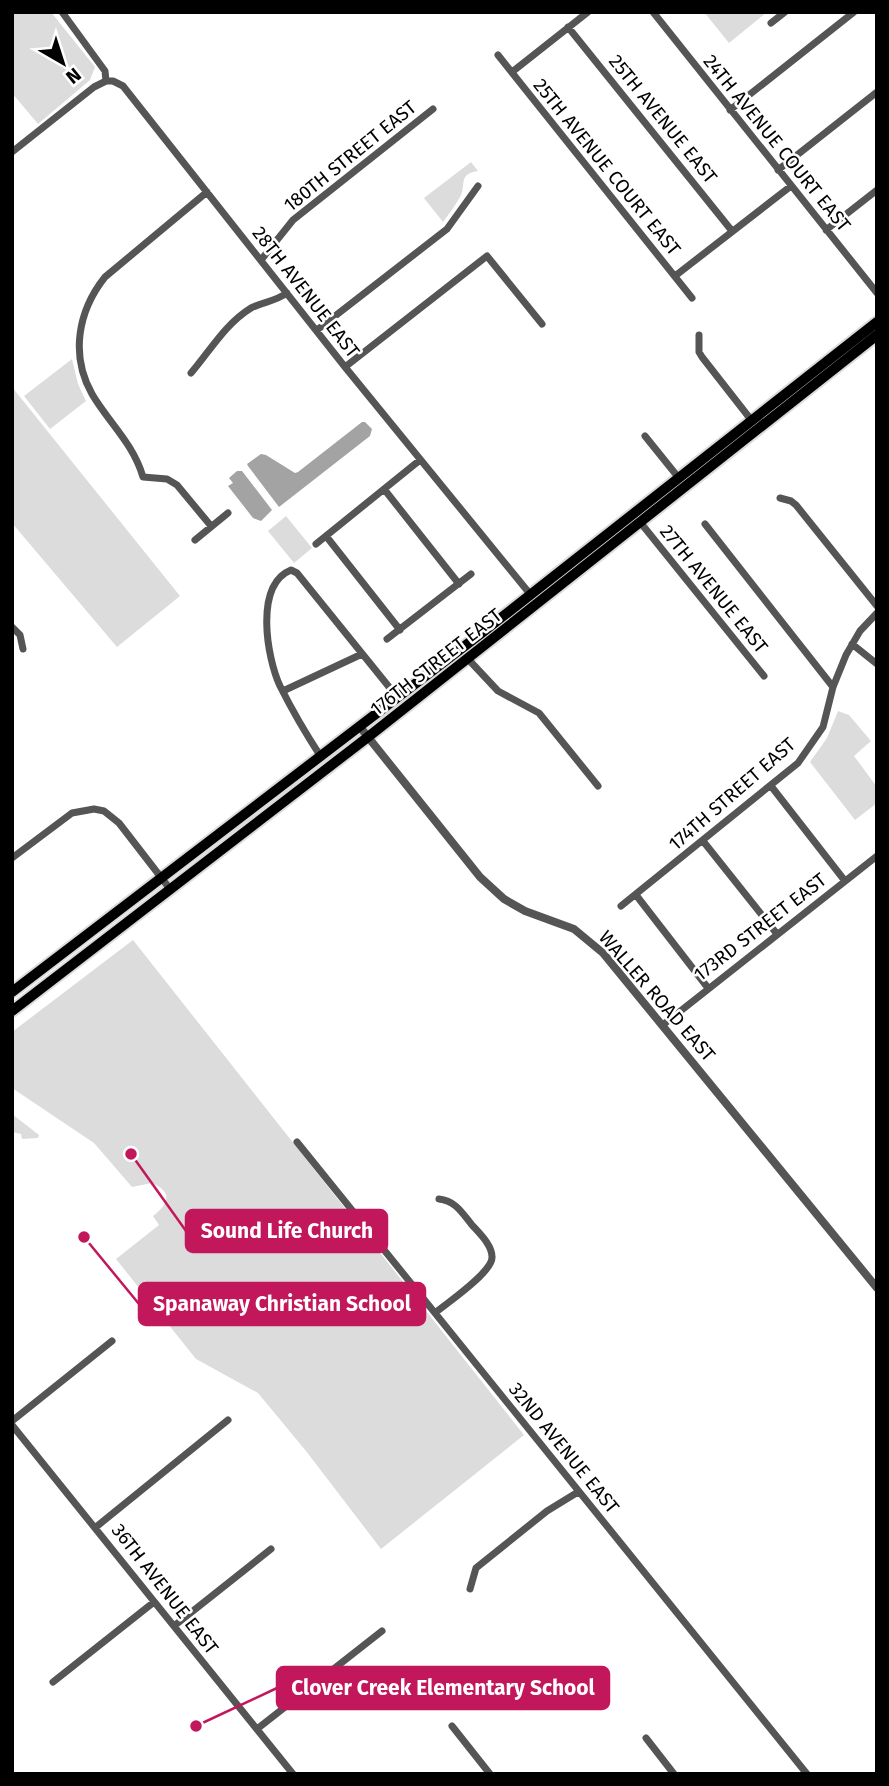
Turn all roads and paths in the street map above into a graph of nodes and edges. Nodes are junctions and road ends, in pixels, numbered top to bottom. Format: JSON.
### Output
{"nodes":[{"id":1,"x":62,"y":12,"type":"edge"},
{"id":2,"x":588,"y":12,"type":"edge"},
{"id":3,"x":653,"y":12,"type":"edge"},
{"id":4,"x":785,"y":12,"type":"edge"},
{"id":5,"x":853,"y":12,"type":"edge"},
{"id":6,"x":771,"y":23,"type":"dead end"},
{"id":7,"x":568,"y":27,"type":"junction"},
{"id":8,"x":498,"y":55,"type":"dead end"},
{"id":9,"x":512,"y":72,"type":"junction"},
{"id":10,"x":106,"y":81,"type":"junction"},
{"id":11,"x":877,"y":92,"type":"edge"},
{"id":12,"x":433,"y":109,"type":"dead end"},
{"id":13,"x":730,"y":110,"type":"junction"},
{"id":14,"x":12,"y":152,"type":"edge"},
{"id":15,"x":778,"y":170,"type":"junction"},
{"id":16,"x":478,"y":186,"type":"dead end"},
{"id":17,"x":791,"y":186,"type":"junction"},
{"id":18,"x":877,"y":190,"type":"edge"},
{"id":19,"x":207,"y":192,"type":"junction"},
{"id":20,"x":827,"y":230,"type":"junction"},
{"id":21,"x":732,"y":231,"type":"junction"},
{"id":22,"x":261,"y":260,"type":"junction"},
{"id":23,"x":675,"y":276,"type":"junction"},
{"id":24,"x":287,"y":293,"type":"junction"},
{"id":25,"x":877,"y":293,"type":"edge"},
{"id":26,"x":692,"y":298,"type":"dead end"},
{"id":27,"x":877,"y":322,"type":"edge"},
{"id":28,"x":542,"y":324,"type":"dead end"},
{"id":29,"x":317,"y":330,"type":"junction"},
{"id":30,"x":699,"y":335,"type":"dead end"},
{"id":31,"x":877,"y":335,"type":"edge"},
{"id":32,"x":345,"y":367,"type":"junction"},
{"id":33,"x":191,"y":373,"type":"dead end"},
{"id":34,"x":762,"y":413,"type":"junction"},
{"id":35,"x":752,"y":421,"type":"junction"},
{"id":36,"x":645,"y":436,"type":"dead end"},
{"id":37,"x":720,"y":459,"type":"junction"},
{"id":38,"x":420,"y":460,"type":"junction"},
{"id":39,"x":678,"y":477,"type":"junction"},
{"id":40,"x":384,"y":489,"type":"junction"},
{"id":41,"x":780,"y":498,"type":"dead end"},
{"id":42,"x":228,"y":513,"type":"dead end"},
{"id":43,"x":640,"y":522,"type":"junction"},
{"id":44,"x":705,"y":524,"type":"dead end"},
{"id":45,"x":211,"y":526,"type":"junction"},
{"id":46,"x":326,"y":536,"type":"junction"},
{"id":47,"x":195,"y":540,"type":"dead end"},
{"id":48,"x":316,"y":544,"type":"dead end"},
{"id":49,"x":471,"y":574,"type":"dead end"},
{"id":50,"x":459,"y":584,"type":"junction"},
{"id":51,"x":530,"y":594,"type":"junction"},
{"id":52,"x":877,"y":606,"type":"edge"},
{"id":53,"x":877,"y":613,"type":"edge"},
{"id":54,"x":12,"y":627,"type":"edge"},
{"id":55,"x":400,"y":630,"type":"junction"},
{"id":56,"x":497,"y":636,"type":"junction"},
{"id":57,"x":387,"y":639,"type":"dead end"},
{"id":58,"x":852,"y":644,"type":"junction"},
{"id":59,"x":23,"y":649,"type":"dead end"},
{"id":60,"x":362,"y":654,"type":"junction"},
{"id":61,"x":468,"y":659,"type":"junction"},
{"id":62,"x":877,"y":664,"type":"edge"},
{"id":63,"x":764,"y":676,"type":"dead end"},
{"id":64,"x":833,"y":687,"type":"junction"},
{"id":65,"x":284,"y":691,"type":"junction"},
{"id":66,"x":398,"y":698,"type":"junction"},
{"id":67,"x":360,"y":727,"type":"junction"},
{"id":68,"x":368,"y":737,"type":"junction"},
{"id":69,"x":321,"y":757,"type":"junction"},
{"id":70,"x":598,"y":786,"type":"dead end"},
{"id":71,"x":771,"y":786,"type":"junction"},
{"id":72,"x":703,"y":841,"type":"junction"},
{"id":73,"x":877,"y":856,"type":"edge"},
{"id":74,"x":12,"y":858,"type":"edge"},
{"id":75,"x":162,"y":879,"type":"junction"},
{"id":76,"x":845,"y":881,"type":"junction"},
{"id":77,"x":170,"y":889,"type":"junction"},
{"id":78,"x":636,"y":895,"type":"junction"},
{"id":79,"x":621,"y":906,"type":"dead end"},
{"id":80,"x":776,"y":934,"type":"junction"},
{"id":81,"x":708,"y":988,"type":"junction"},
{"id":82,"x":12,"y":992,"type":"edge"},
{"id":83,"x":12,"y":1011,"type":"edge"},
{"id":84,"x":664,"y":1024,"type":"junction"},
{"id":85,"x":297,"y":1142,"type":"dead end"},
{"id":86,"x":439,"y":1199,"type":"dead end"},
{"id":87,"x":877,"y":1288,"type":"edge"},
{"id":88,"x":435,"y":1313,"type":"junction"},
{"id":89,"x":113,"y":1341,"type":"dead end"},
{"id":90,"x":228,"y":1420,"type":"dead end"},
{"id":91,"x":12,"y":1422,"type":"edge"},
{"id":92,"x":578,"y":1492,"type":"junction"},
{"id":93,"x":96,"y":1527,"type":"junction"},
{"id":94,"x":271,"y":1549,"type":"dead end"},
{"id":95,"x":470,"y":1590,"type":"dead end"},
{"id":96,"x":154,"y":1602,"type":"junction"},
{"id":97,"x":174,"y":1626,"type":"junction"},
{"id":98,"x":382,"y":1631,"type":"dead end"},
{"id":99,"x":53,"y":1682,"type":"dead end"},
{"id":100,"x":452,"y":1726,"type":"dead end"},
{"id":101,"x":257,"y":1729,"type":"junction"},
{"id":102,"x":646,"y":1738,"type":"dead end"},
{"id":103,"x":293,"y":1774,"type":"edge"},
{"id":104,"x":490,"y":1774,"type":"edge"},
{"id":105,"x":674,"y":1774,"type":"edge"},
{"id":106,"x":807,"y":1774,"type":"edge"}],
"edges":[{"from":1,"to":10,"type":"street","name":"28TH AVENUE EAST"},
{"from":2,"to":7,"type":"street"},
{"from":3,"to":13,"type":"street","name":"24TH AVENUE COURT EAST"},
{"from":4,"to":6,"type":"street"},
{"from":5,"to":13,"type":"street"},
{"from":7,"to":9,"type":"street"},
{"from":7,"to":21,"type":"street","name":"25TH AVENUE EAST"},
{"from":8,"to":9,"type":"street","name":"25TH AVENUE COURT EAST"},
{"from":9,"to":23,"type":"street","name":"25TH AVENUE COURT EAST"},
{"from":10,"to":14,"type":"street"},
{"from":10,"to":19,"type":"street","name":"28TH AVENUE EAST"},
{"from":11,"to":15,"type":"street"},
{"from":12,"to":22,"type":"street","name":"180TH STREET EAST"},
{"from":13,"to":15,"type":"street","name":"24TH AVENUE COURT EAST"},
{"from":15,"to":17,"type":"street","name":"24TH AVENUE COURT EAST"},
{"from":16,"to":29,"type":"street"},
{"from":17,"to":20,"type":"street","name":"24TH AVENUE COURT EAST"},
{"from":17,"to":21,"type":"street"},
{"from":18,"to":20,"type":"street"},
{"from":19,"to":22,"type":"street","name":"28TH AVENUE EAST"},
{"from":19,"to":45,"type":"street"},
{"from":20,"to":25,"type":"street","name":"24TH AVENUE COURT EAST"},
{"from":21,"to":23,"type":"street"},
{"from":22,"to":24,"type":"street","name":"28TH AVENUE EAST"},
{"from":23,"to":26,"type":"street","name":"25TH AVENUE COURT EAST"},
{"from":24,"to":29,"type":"street","name":"28TH AVENUE EAST"},
{"from":24,"to":33,"type":"street"},
{"from":27,"to":34,"type":"main road","name":"176TH STREET EAST"},
{"from":28,"to":32,"type":"street"},
{"from":29,"to":32,"type":"street","name":"28TH AVENUE EAST"},
{"from":30,"to":35,"type":"street"},
{"from":31,"to":37,"type":"main road","name":"176TH STREET EAST"},
{"from":32,"to":38,"type":"street","name":"28TH AVENUE EAST"},
{"from":34,"to":35,"type":"main road","name":"176TH STREET EAST"},
{"from":34,"to":37,"type":"main road"},
{"from":35,"to":39,"type":"main road","name":"176TH STREET EAST"},
{"from":36,"to":39,"type":"street"},
{"from":37,"to":43,"type":"main road","name":"176TH STREET EAST"},
{"from":38,"to":40,"type":"street"},
{"from":38,"to":51,"type":"street","name":"28TH AVENUE EAST"},
{"from":39,"to":51,"type":"main road","name":"176TH STREET EAST"},
{"from":40,"to":46,"type":"street"},
{"from":40,"to":50,"type":"street"},
{"from":41,"to":52,"type":"street"},
{"from":42,"to":45,"type":"street"},
{"from":43,"to":56,"type":"main road","name":"176TH STREET EAST"},
{"from":43,"to":63,"type":"street","name":"27TH AVENUE EAST"},
{"from":44,"to":64,"type":"street"},
{"from":45,"to":47,"type":"street"},
{"from":46,"to":48,"type":"street"},
{"from":46,"to":55,"type":"street"},
{"from":49,"to":50,"type":"street"},
{"from":50,"to":55,"type":"street"},
{"from":51,"to":56,"type":"main road"},
{"from":51,"to":66,"type":"main road","name":"176TH STREET EAST"},
{"from":53,"to":58,"type":"street","name":"174TH STREET EAST"},
{"from":54,"to":59,"type":"street"},
{"from":55,"to":57,"type":"street"},
{"from":56,"to":61,"type":"main road","name":"176TH STREET EAST"},
{"from":58,"to":62,"type":"street"},
{"from":58,"to":64,"type":"street","name":"174TH STREET EAST"},
{"from":60,"to":65,"type":"street"},
{"from":60,"to":65,"type":"street"},
{"from":60,"to":66,"type":"street"},
{"from":61,"to":68,"type":"main road","name":"176TH STREET EAST"},
{"from":61,"to":70,"type":"street"},
{"from":64,"to":71,"type":"street","name":"174TH STREET EAST"},
{"from":65,"to":69,"type":"street"},
{"from":66,"to":67,"type":"main road","name":"176TH STREET EAST"},
{"from":67,"to":68,"type":"street","name":"WALLER ROAD EAST"},
{"from":67,"to":69,"type":"main road","name":"176TH STREET EAST"},
{"from":68,"to":77,"type":"main road","name":"176TH STREET EAST"},
{"from":68,"to":84,"type":"street","name":"WALLER ROAD EAST"},
{"from":69,"to":75,"type":"main road","name":"176TH STREET EAST"},
{"from":71,"to":72,"type":"street","name":"174TH STREET EAST"},
{"from":71,"to":76,"type":"street"},
{"from":72,"to":78,"type":"street","name":"174TH STREET EAST"},
{"from":72,"to":80,"type":"street"},
{"from":73,"to":76,"type":"street","name":"173RD STREET EAST"},
{"from":74,"to":75,"type":"street"},
{"from":75,"to":77,"type":"street"},
{"from":75,"to":82,"type":"main road","name":"176TH STREET EAST"},
{"from":76,"to":80,"type":"street","name":"173RD STREET EAST"},
{"from":77,"to":83,"type":"main road","name":"176TH STREET EAST"},
{"from":78,"to":79,"type":"street","name":"174TH STREET EAST"},
{"from":78,"to":81,"type":"street"},
{"from":80,"to":81,"type":"street","name":"173RD STREET EAST"},
{"from":81,"to":84,"type":"street","name":"173RD STREET EAST"},
{"from":84,"to":87,"type":"street","name":"WALLER ROAD EAST"},
{"from":85,"to":88,"type":"street","name":"32ND AVENUE EAST"},
{"from":86,"to":88,"type":"street"},
{"from":88,"to":92,"type":"street","name":"32ND AVENUE EAST"},
{"from":89,"to":91,"type":"street"},
{"from":90,"to":93,"type":"street"},
{"from":91,"to":93,"type":"street","name":"36TH AVENUE EAST"},
{"from":92,"to":95,"type":"street"},
{"from":92,"to":106,"type":"street","name":"32ND AVENUE EAST"},
{"from":93,"to":96,"type":"street","name":"36TH AVENUE EAST"},
{"from":94,"to":97,"type":"street"},
{"from":96,"to":97,"type":"street","name":"36TH AVENUE EAST"},
{"from":96,"to":99,"type":"street"},
{"from":97,"to":101,"type":"street","name":"36TH AVENUE EAST"},
{"from":98,"to":101,"type":"street"},
{"from":100,"to":104,"type":"street"},
{"from":101,"to":103,"type":"street","name":"36TH AVENUE EAST"},
{"from":102,"to":105,"type":"street"}]}
